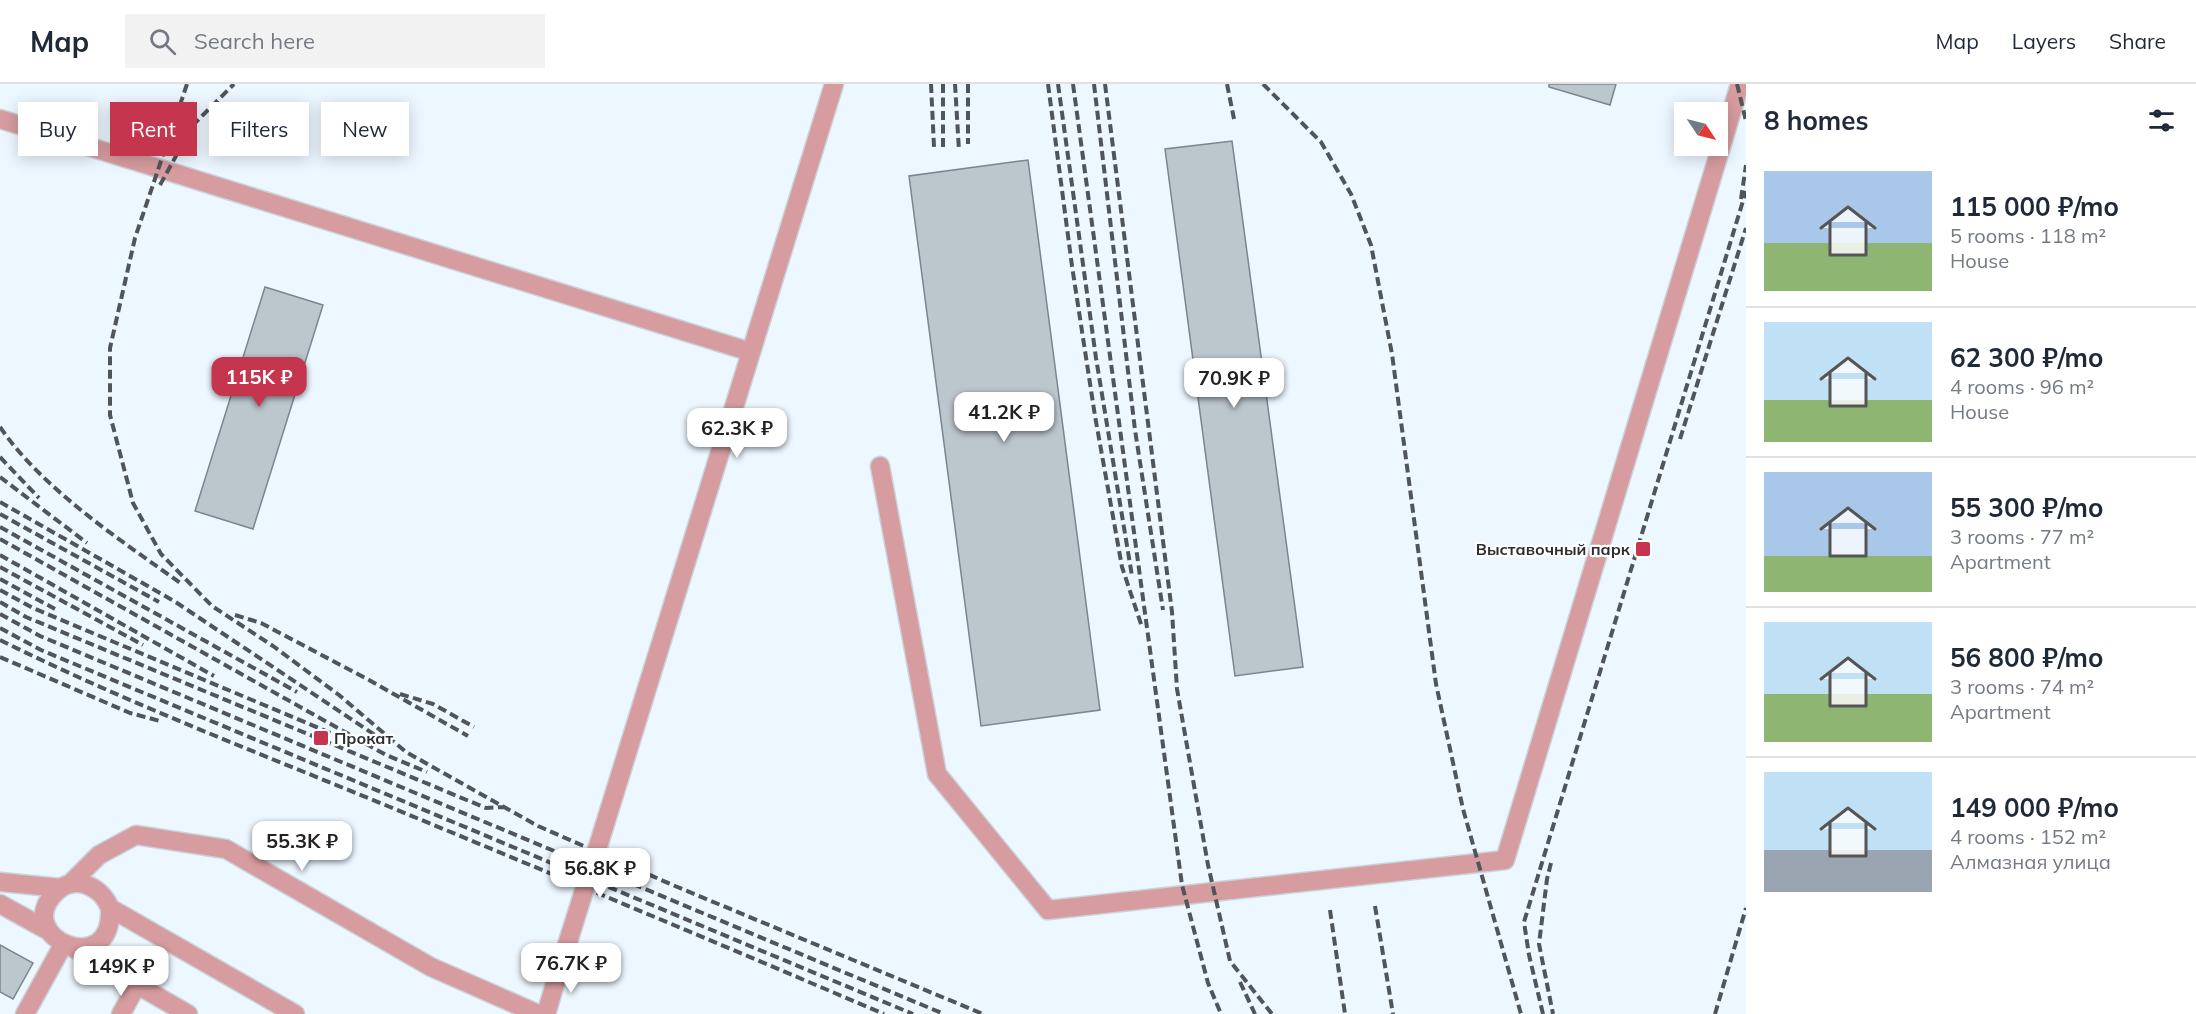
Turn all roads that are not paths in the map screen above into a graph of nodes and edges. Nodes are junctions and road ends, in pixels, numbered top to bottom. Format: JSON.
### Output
{"nodes":[{"id":1,"x":834,"y":84,"type":"edge"},
{"id":2,"x":1740,"y":84,"type":"edge"},
{"id":3,"x":0,"y":119,"type":"edge"},
{"id":4,"x":751,"y":352,"type":"junction"},
{"id":5,"x":880,"y":466,"type":"dead end"},
{"id":6,"x":0,"y":882,"type":"edge"},
{"id":7,"x":66,"y":886,"type":"junction"},
{"id":8,"x":0,"y":904,"type":"edge"},
{"id":9,"x":110,"y":908,"type":"junction"},
{"id":10,"x":49,"y":931,"type":"junction"},
{"id":11,"x":68,"y":946,"type":"junction"},
{"id":12,"x":137,"y":985,"type":"junction"},
{"id":13,"x":25,"y":1014,"type":"edge"},
{"id":14,"x":121,"y":1014,"type":"edge"},
{"id":15,"x":188,"y":1014,"type":"edge"},
{"id":16,"x":295,"y":1014,"type":"edge"},
{"id":17,"x":538,"y":1014,"type":"edge"},
{"id":18,"x":546,"y":1014,"type":"edge"}],
"edges":[{"from":1,"to":4,"type":"street"},
{"from":2,"to":5,"type":"street"},
{"from":3,"to":4,"type":"street"},
{"from":4,"to":18,"type":"street","bridge":true},
{"from":6,"to":7,"type":"street"},
{"from":7,"to":9,"type":"street"},
{"from":7,"to":10,"type":"street"},
{"from":7,"to":17,"type":"street"},
{"from":8,"to":10,"type":"street"},
{"from":9,"to":11,"type":"street"},
{"from":9,"to":16,"type":"street"},
{"from":10,"to":11,"type":"street"},
{"from":11,"to":12,"type":"street"},
{"from":11,"to":13,"type":"street"},
{"from":12,"to":14,"type":"street"},
{"from":12,"to":15,"type":"street"}]}
